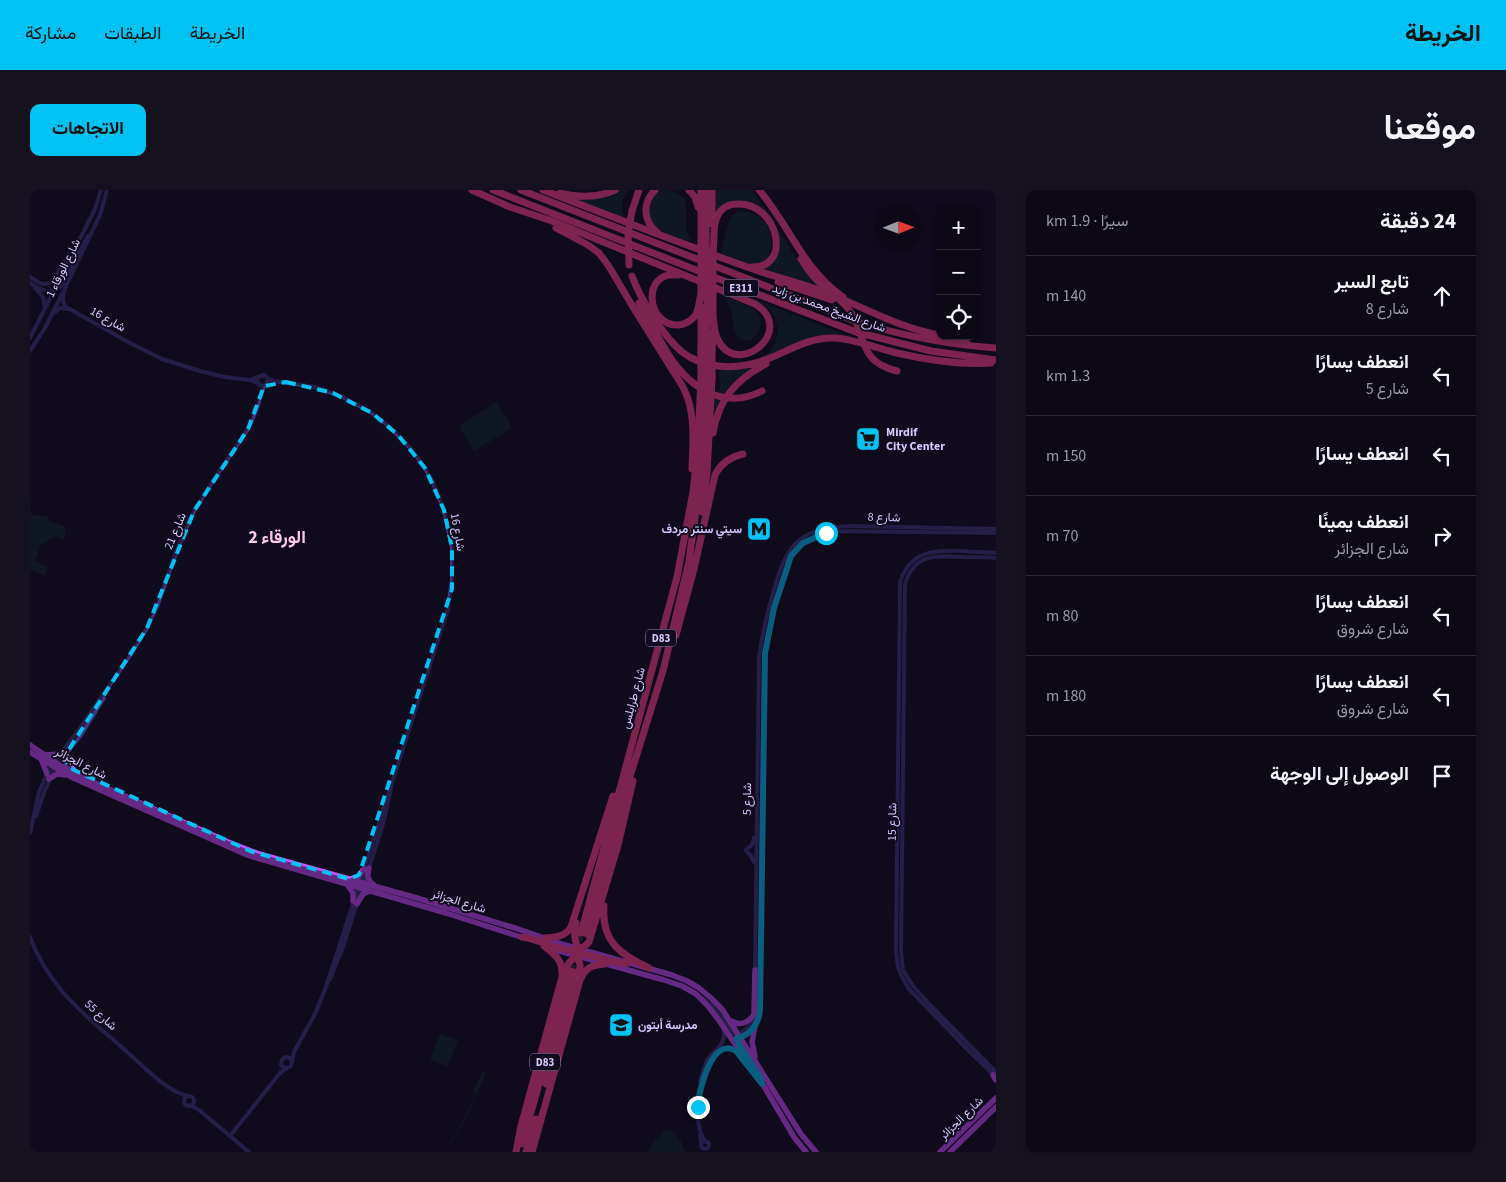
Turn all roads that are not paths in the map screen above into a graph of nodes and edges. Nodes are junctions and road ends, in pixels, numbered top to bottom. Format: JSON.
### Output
{"nodes":[{"id":1,"x":101,"y":190,"type":"edge"},
{"id":2,"x":107,"y":190,"type":"edge"},
{"id":3,"x":472,"y":190,"type":"edge"},
{"id":4,"x":493,"y":190,"type":"edge"},
{"id":5,"x":521,"y":190,"type":"edge"},
{"id":6,"x":543,"y":190,"type":"edge"},
{"id":7,"x":551,"y":190,"type":"edge"},
{"id":8,"x":616,"y":190,"type":"edge"},
{"id":9,"x":638,"y":190,"type":"edge"},
{"id":10,"x":655,"y":190,"type":"edge"},
{"id":11,"x":688,"y":190,"type":"edge"},
{"id":12,"x":701,"y":190,"type":"edge"},
{"id":13,"x":706,"y":190,"type":"edge"},
{"id":14,"x":712,"y":190,"type":"edge"},
{"id":15,"x":757,"y":190,"type":"edge"},
{"id":16,"x":507,"y":206,"type":"junction"},
{"id":17,"x":701,"y":224,"type":"junction"},
{"id":18,"x":556,"y":228,"type":"junction"},
{"id":19,"x":93,"y":230,"type":"junction"},
{"id":20,"x":634,"y":234,"type":"junction"},
{"id":21,"x":79,"y":241,"type":"junction"},
{"id":22,"x":682,"y":243,"type":"junction"},
{"id":23,"x":704,"y":244,"type":"junction"},
{"id":24,"x":713,"y":250,"type":"junction"},
{"id":25,"x":741,"y":265,"type":"junction"},
{"id":26,"x":632,"y":276,"type":"junction"},
{"id":27,"x":30,"y":277,"type":"edge"},
{"id":28,"x":689,"y":278,"type":"junction"},
{"id":29,"x":30,"y":283,"type":"edge"},
{"id":30,"x":66,"y":285,"type":"junction"},
{"id":31,"x":53,"y":291,"type":"junction"},
{"id":32,"x":707,"y":294,"type":"junction"},
{"id":33,"x":70,"y":309,"type":"junction"},
{"id":34,"x":863,"y":309,"type":"junction"},
{"id":35,"x":45,"y":310,"type":"junction"},
{"id":36,"x":849,"y":310,"type":"junction"},
{"id":37,"x":713,"y":315,"type":"junction"},
{"id":38,"x":48,"y":323,"type":"junction"},
{"id":39,"x":936,"y":334,"type":"edge"},
{"id":40,"x":30,"y":338,"type":"edge"},
{"id":41,"x":957,"y":340,"type":"edge"},
{"id":42,"x":974,"y":346,"type":"junction"},
{"id":43,"x":664,"y":347,"type":"junction"},
{"id":44,"x":793,"y":348,"type":"junction"},
{"id":45,"x":996,"y":348,"type":"edge"},
{"id":46,"x":30,"y":351,"type":"edge"},
{"id":47,"x":710,"y":352,"type":"junction"},
{"id":48,"x":996,"y":361,"type":"edge"},
{"id":49,"x":897,"y":371,"type":"dead end"},
{"id":50,"x":258,"y":378,"type":"junction"},
{"id":51,"x":707,"y":379,"type":"junction"},
{"id":52,"x":250,"y":380,"type":"junction"},
{"id":53,"x":263,"y":383,"type":"junction"},
{"id":54,"x":762,"y":391,"type":"dead end"},
{"id":55,"x":743,"y":454,"type":"dead end"},
{"id":56,"x":707,"y":473,"type":"junction"},
{"id":57,"x":690,"y":504,"type":"junction"},
{"id":58,"x":952,"y":528,"type":"junction"},
{"id":59,"x":995,"y":530,"type":"edge"},
{"id":60,"x":941,"y":532,"type":"junction"},
{"id":61,"x":996,"y":555,"type":"edge"},
{"id":62,"x":689,"y":560,"type":"junction"},
{"id":63,"x":786,"y":561,"type":"junction"},
{"id":64,"x":768,"y":610,"type":"junction"},
{"id":65,"x":770,"y":625,"type":"junction"},
{"id":66,"x":899,"y":640,"type":"junction"},
{"id":67,"x":904,"y":663,"type":"junction"},
{"id":68,"x":663,"y":671,"type":"junction"},
{"id":69,"x":114,"y":678,"type":"junction"},
{"id":70,"x":93,"y":709,"type":"junction"},
{"id":71,"x":90,"y":720,"type":"junction"},
{"id":72,"x":30,"y":745,"type":"edge"},
{"id":73,"x":30,"y":752,"type":"edge"},
{"id":74,"x":63,"y":754,"type":"junction"},
{"id":75,"x":42,"y":757,"type":"junction"},
{"id":76,"x":55,"y":765,"type":"junction"},
{"id":77,"x":634,"y":766,"type":"junction"},
{"id":78,"x":625,"y":771,"type":"junction"},
{"id":79,"x":74,"y":775,"type":"junction"},
{"id":80,"x":48,"y":776,"type":"junction"},
{"id":81,"x":756,"y":831,"type":"junction"},
{"id":82,"x":897,"y":831,"type":"junction"},
{"id":83,"x":30,"y":832,"type":"edge"},
{"id":84,"x":901,"y":850,"type":"junction"},
{"id":85,"x":367,"y":868,"type":"junction"},
{"id":86,"x":756,"y":873,"type":"junction"},
{"id":87,"x":346,"y":882,"type":"junction"},
{"id":88,"x":360,"y":885,"type":"junction"},
{"id":89,"x":378,"y":887,"type":"junction"},
{"id":90,"x":584,"y":888,"type":"junction"},
{"id":91,"x":372,"y":891,"type":"junction"},
{"id":92,"x":605,"y":891,"type":"junction"},
{"id":93,"x":355,"y":903,"type":"junction"},
{"id":94,"x":896,"y":919,"type":"junction"},
{"id":95,"x":901,"y":932,"type":"junction"},
{"id":96,"x":30,"y":937,"type":"edge"},
{"id":97,"x":522,"y":937,"type":"junction"},
{"id":98,"x":545,"y":938,"type":"junction"},
{"id":99,"x":565,"y":945,"type":"joint"},
{"id":100,"x":544,"y":946,"type":"junction"},
{"id":101,"x":579,"y":952,"type":"junction"},
{"id":102,"x":628,"y":963,"type":"joint"},
{"id":103,"x":605,"y":964,"type":"junction"},
{"id":104,"x":649,"y":968,"type":"junction"},
{"id":105,"x":755,"y":970,"type":"junction"},
{"id":106,"x":576,"y":974,"type":"junction"},
{"id":107,"x":562,"y":977,"type":"junction"},
{"id":108,"x":696,"y":994,"type":"junction"},
{"id":109,"x":922,"y":1004,"type":"junction"},
{"id":110,"x":932,"y":1008,"type":"junction"},
{"id":111,"x":730,"y":1020,"type":"junction"},
{"id":112,"x":720,"y":1022,"type":"junction"},
{"id":113,"x":755,"y":1026,"type":"junction"},
{"id":114,"x":738,"y":1037,"type":"junction"},
{"id":115,"x":294,"y":1052,"type":"junction"},
{"id":116,"x":286,"y":1057,"type":"junction"},
{"id":117,"x":292,"y":1061,"type":"junction"},
{"id":118,"x":747,"y":1063,"type":"junction"},
{"id":119,"x":282,"y":1066,"type":"junction"},
{"id":120,"x":287,"y":1068,"type":"junction"},
{"id":121,"x":280,"y":1073,"type":"junction"},
{"id":122,"x":704,"y":1074,"type":"junction"},
{"id":123,"x":764,"y":1074,"type":"junction"},
{"id":124,"x":995,"y":1076,"type":"edge"},
{"id":125,"x":762,"y":1084,"type":"junction"},
{"id":126,"x":177,"y":1093,"type":"junction"},
{"id":127,"x":188,"y":1096,"type":"junction"},
{"id":128,"x":996,"y":1098,"type":"edge"},
{"id":129,"x":194,"y":1101,"type":"junction"},
{"id":130,"x":184,"y":1102,"type":"junction"},
{"id":131,"x":190,"y":1105,"type":"junction"},
{"id":132,"x":995,"y":1108,"type":"edge"},
{"id":133,"x":199,"y":1110,"type":"junction"},
{"id":134,"x":230,"y":1137,"type":"junction"},
{"id":135,"x":704,"y":1142,"type":"junction"},
{"id":136,"x":707,"y":1150,"type":"edge"},
{"id":137,"x":249,"y":1152,"type":"edge"},
{"id":138,"x":516,"y":1152,"type":"edge"},
{"id":139,"x":520,"y":1152,"type":"edge"},
{"id":140,"x":526,"y":1152,"type":"edge"},
{"id":141,"x":532,"y":1152,"type":"edge"},
{"id":142,"x":806,"y":1152,"type":"edge"},
{"id":143,"x":816,"y":1152,"type":"edge"},
{"id":144,"x":940,"y":1152,"type":"edge"},
{"id":145,"x":950,"y":1152,"type":"edge"}],
"edges":[{"from":1,"to":21,"type":"street","name":"شارع الورقاء 1"},
{"from":2,"to":19,"type":"street","name":"شارع الورقاء 1"},
{"from":3,"to":16,"type":"highway"},
{"from":4,"to":48,"type":"highway","name":"شارع الشيخ محمد بن زايد","number":"E311"},
{"from":5,"to":20,"type":"highway","name":"شارع الشيخ محمد بن زايد","number":"E311"},
{"from":6,"to":22,"type":"highway"},
{"from":7,"to":8,"type":"highway"},
{"from":9,"to":26,"type":"highway","bridge":true},
{"from":10,"to":22,"type":"highway"},
{"from":11,"to":17,"type":"highway"},
{"from":12,"to":17,"type":"highway"},
{"from":13,"to":23,"type":"highway"},
{"from":14,"to":24,"type":"highway"},
{"from":15,"to":34,"type":"highway"},
{"from":15,"to":36,"type":"highway","bridge":true},
{"from":16,"to":18,"type":"highway"},
{"from":16,"to":28,"type":"highway"},
{"from":17,"to":23,"type":"highway"},
{"from":18,"to":43,"type":"highway"},
{"from":18,"to":57,"type":"highway"},
{"from":19,"to":30,"type":"street","name":"شارع الورقاء 1"},
{"from":19,"to":31,"type":"street"},
{"from":20,"to":36,"type":"highway","bridge":true},
{"from":20,"to":42,"type":"highway","name":"شارع الشيخ محمد بن زايد","number":"E311"},
{"from":21,"to":27,"type":"street"},
{"from":21,"to":31,"type":"street","name":"شارع الورقاء 1"},
{"from":22,"to":25,"type":"highway"},
{"from":23,"to":32,"type":"highway","bridge":true},
{"from":24,"to":25,"type":"highway"},
{"from":24,"to":32,"type":"highway","bridge":true},
{"from":25,"to":34,"type":"highway"},
{"from":26,"to":43,"type":"highway"},
{"from":26,"to":44,"type":"highway"},
{"from":28,"to":32,"type":"highway"},
{"from":28,"to":37,"type":"highway"},
{"from":29,"to":31,"type":"street"},
{"from":29,"to":35,"type":"street"},
{"from":30,"to":33,"type":"street"},
{"from":30,"to":38,"type":"street","name":"شارع الورقاء 1"},
{"from":31,"to":35,"type":"street","name":"شارع الورقاء 1"},
{"from":32,"to":37,"type":"highway"},
{"from":32,"to":47,"type":"highway"},
{"from":32,"to":51,"type":"highway","bridge":true},
{"from":33,"to":38,"type":"street"},
{"from":33,"to":52,"type":"street","name":"شارع 16"},
{"from":34,"to":39,"type":"highway"},
{"from":35,"to":40,"type":"street","name":"شارع الورقاء 1"},
{"from":36,"to":49,"type":"highway","bridge":true},
{"from":37,"to":47,"type":"highway"},
{"from":38,"to":46,"type":"street","name":"شارع الورقاء 1"},
{"from":41,"to":42,"type":"highway"},
{"from":42,"to":45,"type":"highway","name":"شارع الشيخ محمد بن زايد","number":"E311"},
{"from":43,"to":54,"type":"highway","bridge":true},
{"from":44,"to":48,"type":"highway"},
{"from":44,"to":56,"type":"highway"},
{"from":47,"to":51,"type":"highway","bridge":true},
{"from":50,"to":52,"type":"street","name":"شارع 16"},
{"from":50,"to":53,"type":"street","name":"شارع 21"},
{"from":50,"to":53,"type":"street","name":"شارع 16"},
{"from":51,"to":56,"type":"highway"},
{"from":51,"to":57,"type":"highway","name":"شارع طرابلس","number":"D83"},
{"from":51,"to":62,"type":"highway","name":"شارع طرابلس","number":"D83"},
{"from":52,"to":53,"type":"street","name":"شارع 16"},
{"from":53,"to":69,"type":"street","name":"شارع 21"},
{"from":53,"to":85,"type":"street","name":"شارع 16"},
{"from":55,"to":68,"type":"highway"},
{"from":56,"to":62,"type":"highway"},
{"from":57,"to":78,"type":"highway","name":"شارع طرابلس","number":"D83"},
{"from":58,"to":59,"type":"street","name":"شارع 8"},
{"from":58,"to":60,"type":"street"},
{"from":58,"to":63,"type":"street","name":"شارع 8"},
{"from":59,"to":60,"type":"street","name":"شارع 8"},
{"from":60,"to":63,"type":"street","name":"شارع 8"},
{"from":61,"to":66,"type":"street","name":"شارع 15"},
{"from":61,"to":67,"type":"street","name":"شارع 15"},
{"from":62,"to":68,"type":"highway","name":"شارع طرابلس","number":"D83"},
{"from":63,"to":64,"type":"street","name":"شارع 5"},
{"from":63,"to":65,"type":"street","name":"شارع 5"},
{"from":64,"to":65,"type":"street"},
{"from":64,"to":81,"type":"street","name":"شارع 5"},
{"from":65,"to":113,"type":"street","name":"شارع 5"},
{"from":66,"to":67,"type":"street"},
{"from":66,"to":82,"type":"street","name":"شارع 15"},
{"from":67,"to":84,"type":"street","name":"شارع 15"},
{"from":68,"to":77,"type":"highway","name":"شارع طرابلس","number":"D83"},
{"from":69,"to":70,"type":"street","name":"شارع 21"},
{"from":69,"to":71,"type":"street","name":"شارع 21"},
{"from":70,"to":71,"type":"street"},
{"from":70,"to":74,"type":"street","name":"شارع 21"},
{"from":71,"to":74,"type":"street","name":"شارع 21"},
{"from":72,"to":75,"type":"main road","name":"شارع الجزائر"},
{"from":73,"to":75,"type":"main road","name":"شارع الجزائر"},
{"from":74,"to":75,"type":"main road"},
{"from":74,"to":76,"type":"street","name":"شارع 21"},
{"from":74,"to":79,"type":"main road"},
{"from":75,"to":76,"type":"main road","name":"شارع الجزائر"},
{"from":75,"to":80,"type":"main road"},
{"from":76,"to":79,"type":"main road","name":"شارع الجزائر"},
{"from":76,"to":80,"type":"street"},
{"from":77,"to":78,"type":"highway","name":"شارع طرابلس","number":"D83"},
{"from":77,"to":92,"type":"highway"},
{"from":78,"to":90,"type":"highway"},
{"from":79,"to":80,"type":"main road"},
{"from":79,"to":87,"type":"main road","name":"شارع الجزائر"},
{"from":80,"to":83,"type":"street"},
{"from":81,"to":86,"type":"street","name":"شارع 5"},
{"from":81,"to":86,"type":"street"},
{"from":82,"to":84,"type":"street"},
{"from":82,"to":94,"type":"street","name":"شارع 15"},
{"from":84,"to":95,"type":"street","name":"شارع 15"},
{"from":85,"to":87,"type":"main road"},
{"from":85,"to":88,"type":"street","name":"شارع 16"},
{"from":85,"to":89,"type":"main road"},
{"from":86,"to":105,"type":"street","name":"شارع 5"},
{"from":87,"to":88,"type":"main road","name":"شارع الجزائر"},
{"from":87,"to":93,"type":"main road"},
{"from":88,"to":89,"type":"main road","name":"شارع الجزائر"},
{"from":88,"to":91,"type":"main road","name":"شارع الجزائر"},
{"from":88,"to":93,"type":"street","name":"شارع 16"},
{"from":89,"to":98,"type":"main road","name":"شارع الجزائر"},
{"from":90,"to":98,"type":"highway"},
{"from":90,"to":101,"type":"highway"},
{"from":91,"to":93,"type":"main road"},
{"from":91,"to":97,"type":"main road","name":"شارع الجزائر"},
{"from":92,"to":101,"type":"highway"},
{"from":92,"to":104,"type":"highway"},
{"from":93,"to":115,"type":"street","name":"شارع 16"},
{"from":94,"to":95,"type":"street"},
{"from":94,"to":109,"type":"street","name":"شارع 15"},
{"from":95,"to":110,"type":"street","name":"شارع 15"},
{"from":96,"to":126,"type":"street","name":"شارع 55"},
{"from":97,"to":100,"type":"main road","name":"شارع الجزائر"},
{"from":97,"to":101,"type":"highway"},
{"from":98,"to":99,"type":"main road","name":"شارع الجزائر"},
{"from":99,"to":101,"type":"highway"},
{"from":100,"to":101,"type":"main road","name":"شارع الجزائر"},
{"from":100,"to":107,"type":"highway"},
{"from":101,"to":102,"type":"highway"},
{"from":101,"to":103,"type":"main road","name":"شارع الجزائر"},
{"from":101,"to":106,"type":"highway"},
{"from":101,"to":107,"type":"highway"},
{"from":102,"to":104,"type":"main road"},
{"from":103,"to":106,"type":"highway"},
{"from":103,"to":108,"type":"main road","name":"شارع الجزائر"},
{"from":104,"to":111,"type":"main road"},
{"from":105,"to":111,"type":"main road"},
{"from":105,"to":114,"type":"street","name":"شارع 5"},
{"from":106,"to":139,"type":"highway","number":"D83"},
{"from":106,"to":140,"type":"highway","number":"D83"},
{"from":106,"to":141,"type":"highway"},
{"from":107,"to":138,"type":"highway"},
{"from":108,"to":112,"type":"main road","name":"شارع الجزائر"},
{"from":108,"to":114,"type":"street"},
{"from":109,"to":110,"type":"street"},
{"from":109,"to":124,"type":"street","name":"شارع 15"},
{"from":110,"to":124,"type":"street","name":"شارع 15"},
{"from":111,"to":114,"type":"main road"},
{"from":112,"to":118,"type":"main road","name":"شارع الجزائر"},
{"from":112,"to":122,"type":"street"},
{"from":113,"to":114,"type":"street"},
{"from":113,"to":123,"type":"main road"},
{"from":114,"to":123,"type":"main road"},
{"from":114,"to":125,"type":"street"},
{"from":115,"to":116,"type":"street"},
{"from":115,"to":117,"type":"street"},
{"from":116,"to":117,"type":"street"},
{"from":116,"to":119,"type":"street"},
{"from":117,"to":120,"type":"street"},
{"from":118,"to":122,"type":"street"},
{"from":118,"to":125,"type":"main road","name":"شارع الجزائر"},
{"from":119,"to":120,"type":"street"},
{"from":119,"to":121,"type":"street"},
{"from":120,"to":121,"type":"street"},
{"from":121,"to":134,"type":"street"},
{"from":122,"to":135,"type":"street"},
{"from":123,"to":143,"type":"main road"},
{"from":125,"to":142,"type":"main road","name":"شارع الجزائر"},
{"from":126,"to":127,"type":"street","name":"شارع 55"},
{"from":126,"to":130,"type":"street","name":"شارع 55"},
{"from":127,"to":129,"type":"street"},
{"from":127,"to":130,"type":"street"},
{"from":128,"to":144,"type":"main road","name":"شارع الجزائر"},
{"from":129,"to":131,"type":"street"},
{"from":129,"to":133,"type":"street"},
{"from":130,"to":131,"type":"street"},
{"from":131,"to":133,"type":"street"},
{"from":132,"to":145,"type":"main road","name":"شارع الجزائر"},
{"from":133,"to":134,"type":"street"},
{"from":134,"to":137,"type":"street"},
{"from":135,"to":136,"type":"street"},
{"from":135,"to":136,"type":"street"}]}
